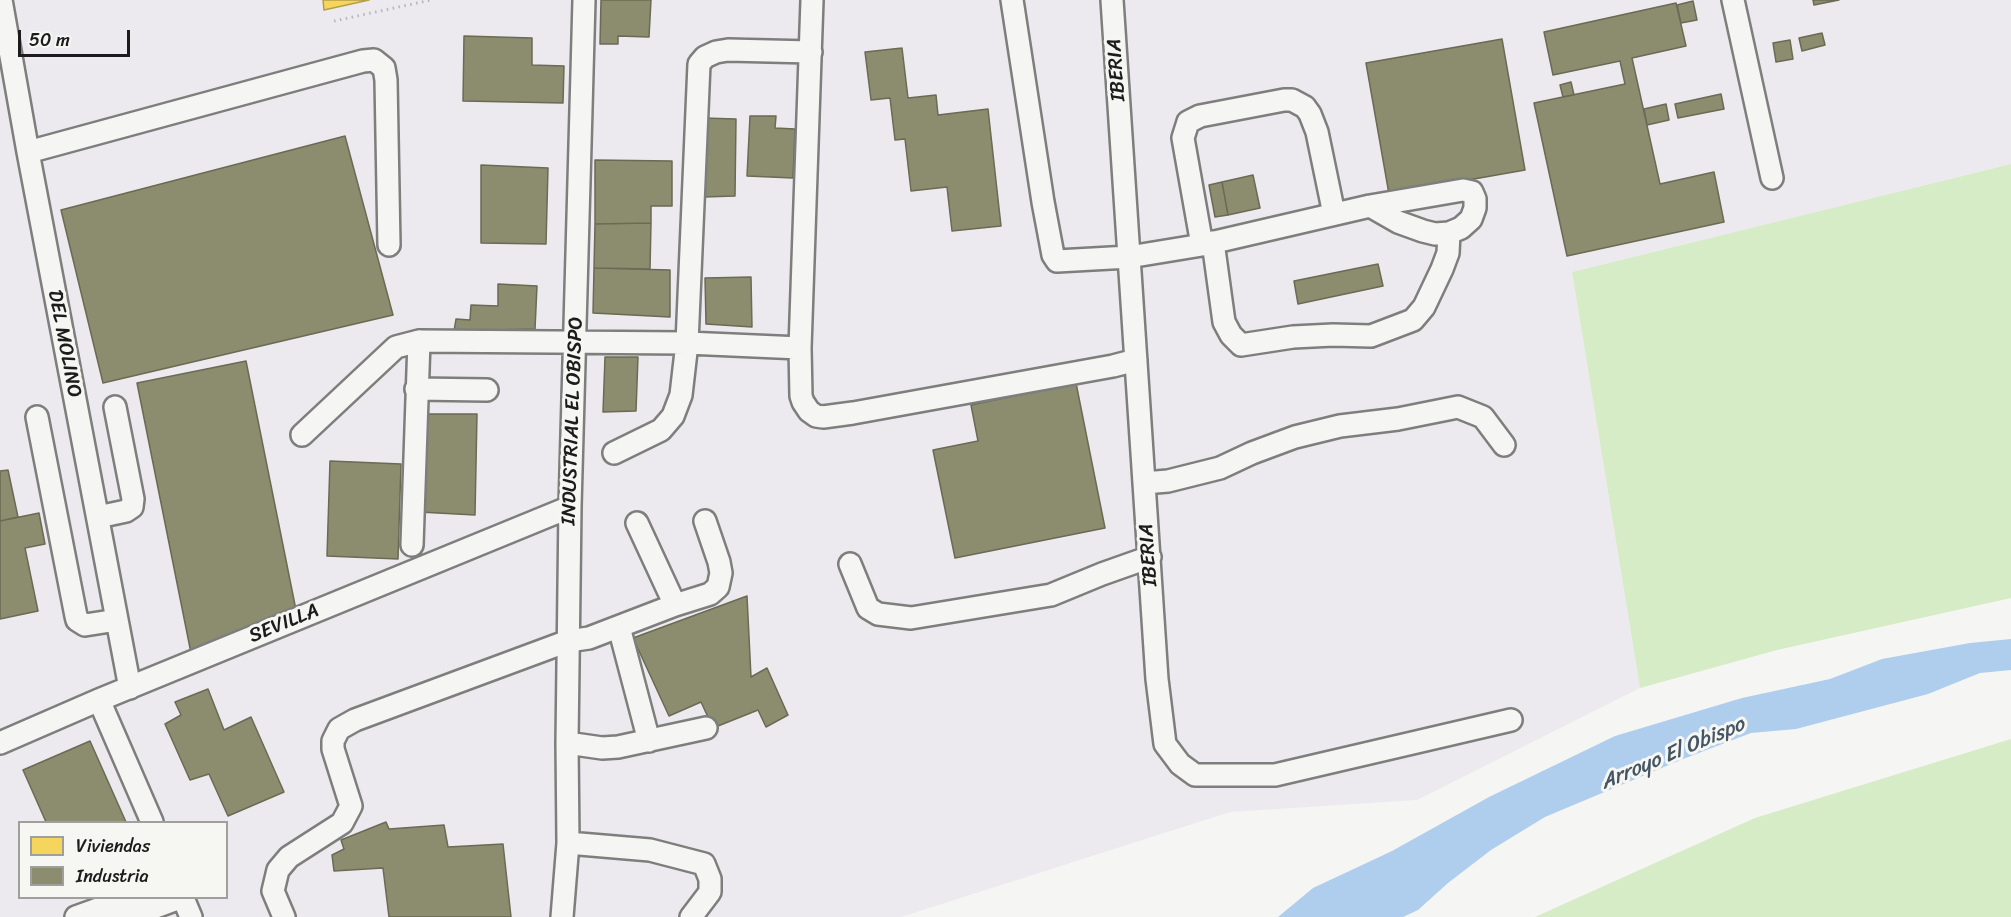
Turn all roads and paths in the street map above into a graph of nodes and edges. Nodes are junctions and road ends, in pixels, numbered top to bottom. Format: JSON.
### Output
{"nodes":[{"id":1,"x":1,"y":0,"type":"edge"},
{"id":2,"x":431,"y":0,"type":"edge"},
{"id":3,"x":584,"y":0,"type":"edge"},
{"id":4,"x":812,"y":0,"type":"edge"},
{"id":5,"x":1012,"y":0,"type":"edge"},
{"id":6,"x":1112,"y":0,"type":"edge"},
{"id":7,"x":1733,"y":0,"type":"edge"},
{"id":8,"x":334,"y":21,"type":"dead end"},
{"id":9,"x":811,"y":52,"type":"junction"},
{"id":10,"x":28,"y":152,"type":"junction"},
{"id":11,"x":1772,"y":178,"type":"dead end"},
{"id":12,"x":1370,"y":206,"type":"junction"},
{"id":13,"x":1334,"y":214,"type":"junction"},
{"id":14,"x":1449,"y":233,"type":"junction"},
{"id":15,"x":1208,"y":243,"type":"junction"},
{"id":16,"x":389,"y":244,"type":"dead end"},
{"id":17,"x":1129,"y":256,"type":"junction"},
{"id":18,"x":418,"y":341,"type":"junction"},
{"id":19,"x":575,"y":341,"type":"junction"},
{"id":20,"x":687,"y":343,"type":"junction"},
{"id":21,"x":800,"y":348,"type":"junction"},
{"id":22,"x":1136,"y":360,"type":"junction"},
{"id":23,"x":416,"y":389,"type":"junction"},
{"id":24,"x":487,"y":390,"type":"dead end"},
{"id":25,"x":115,"y":407,"type":"dead end"},
{"id":26,"x":37,"y":417,"type":"dead end"},
{"id":27,"x":302,"y":435,"type":"dead end"},
{"id":28,"x":1504,"y":445,"type":"dead end"},
{"id":29,"x":614,"y":453,"type":"dead end"},
{"id":30,"x":1144,"y":483,"type":"junction"},
{"id":31,"x":570,"y":507,"type":"junction"},
{"id":32,"x":98,"y":517,"type":"junction"},
{"id":33,"x":705,"y":521,"type":"dead end"},
{"id":34,"x":638,"y":523,"type":"dead end"},
{"id":35,"x":412,"y":545,"type":"dead end"},
{"id":36,"x":1150,"y":557,"type":"junction"},
{"id":37,"x":850,"y":564,"type":"dead end"},
{"id":38,"x":675,"y":605,"type":"junction"},
{"id":39,"x":117,"y":620,"type":"junction"},
{"id":40,"x":619,"y":627,"type":"junction"},
{"id":41,"x":568,"y":640,"type":"junction"},
{"id":42,"x":130,"y":688,"type":"junction"},
{"id":43,"x":99,"y":700,"type":"junction"},
{"id":44,"x":1511,"y":720,"type":"dead end"},
{"id":45,"x":706,"y":728,"type":"dead end"},
{"id":46,"x":649,"y":741,"type":"junction"},
{"id":47,"x":0,"y":743,"type":"edge"},
{"id":48,"x":567,"y":743,"type":"junction"},
{"id":49,"x":152,"y":821,"type":"edge"},
{"id":50,"x":568,"y":843,"type":"junction"},
{"id":51,"x":177,"y":899,"type":"edge"},
{"id":52,"x":183,"y":899,"type":"edge"},
{"id":53,"x":76,"y":917,"type":"edge"},
{"id":54,"x":191,"y":917,"type":"edge"},
{"id":55,"x":284,"y":917,"type":"edge"},
{"id":56,"x":562,"y":917,"type":"edge"},
{"id":57,"x":691,"y":917,"type":"edge"}],
"edges":[{"from":1,"to":10,"type":"street","name":"DEL MOLINO"},
{"from":2,"to":8,"type":"path"},
{"from":3,"to":19,"type":"street","name":"INDUSTRIAL EL OBISPO"},
{"from":4,"to":9,"type":"street"},
{"from":5,"to":17,"type":"street"},
{"from":6,"to":17,"type":"street","name":"IBERIA"},
{"from":7,"to":11,"type":"street"},
{"from":9,"to":20,"type":"street"},
{"from":9,"to":21,"type":"street"},
{"from":10,"to":16,"type":"street"},
{"from":10,"to":32,"type":"street","name":"DEL MOLINO"},
{"from":12,"to":13,"type":"street"},
{"from":12,"to":14,"type":"street"},
{"from":12,"to":14,"type":"street"},
{"from":13,"to":15,"type":"street"},
{"from":13,"to":15,"type":"street"},
{"from":14,"to":15,"type":"street"},
{"from":15,"to":17,"type":"street"},
{"from":17,"to":22,"type":"street","name":"IBERIA"},
{"from":18,"to":19,"type":"street"},
{"from":18,"to":23,"type":"street"},
{"from":18,"to":27,"type":"street"},
{"from":19,"to":20,"type":"street"},
{"from":19,"to":31,"type":"street","name":"INDUSTRIAL EL OBISPO"},
{"from":20,"to":21,"type":"street"},
{"from":20,"to":29,"type":"street"},
{"from":21,"to":22,"type":"street"},
{"from":22,"to":30,"type":"street","name":"IBERIA"},
{"from":23,"to":24,"type":"street"},
{"from":23,"to":35,"type":"street"},
{"from":25,"to":32,"type":"street"},
{"from":26,"to":39,"type":"street"},
{"from":28,"to":30,"type":"street"},
{"from":30,"to":36,"type":"street","name":"IBERIA"},
{"from":31,"to":41,"type":"street","name":"INDUSTRIAL EL OBISPO"},
{"from":31,"to":42,"type":"street","name":"SEVILLA"},
{"from":32,"to":39,"type":"street","name":"DEL MOLINO"},
{"from":33,"to":38,"type":"street"},
{"from":34,"to":38,"type":"street"},
{"from":36,"to":37,"type":"street"},
{"from":36,"to":44,"type":"street","name":"IBERIA"},
{"from":38,"to":40,"type":"street"},
{"from":39,"to":42,"type":"street","name":"DEL MOLINO"},
{"from":40,"to":41,"type":"street"},
{"from":40,"to":46,"type":"street"},
{"from":41,"to":48,"type":"street","name":"INDUSTRIAL EL OBISPO"},
{"from":41,"to":55,"type":"street"},
{"from":42,"to":43,"type":"street","name":"SEVILLA"},
{"from":43,"to":47,"type":"street","name":"SEVILLA"},
{"from":43,"to":49,"type":"street"},
{"from":45,"to":46,"type":"street"},
{"from":46,"to":48,"type":"street"},
{"from":48,"to":50,"type":"street","name":"INDUSTRIAL EL OBISPO"},
{"from":50,"to":56,"type":"street","name":"INDUSTRIAL EL OBISPO"},
{"from":50,"to":57,"type":"street"},
{"from":51,"to":53,"type":"street"},
{"from":52,"to":54,"type":"street"}]}
